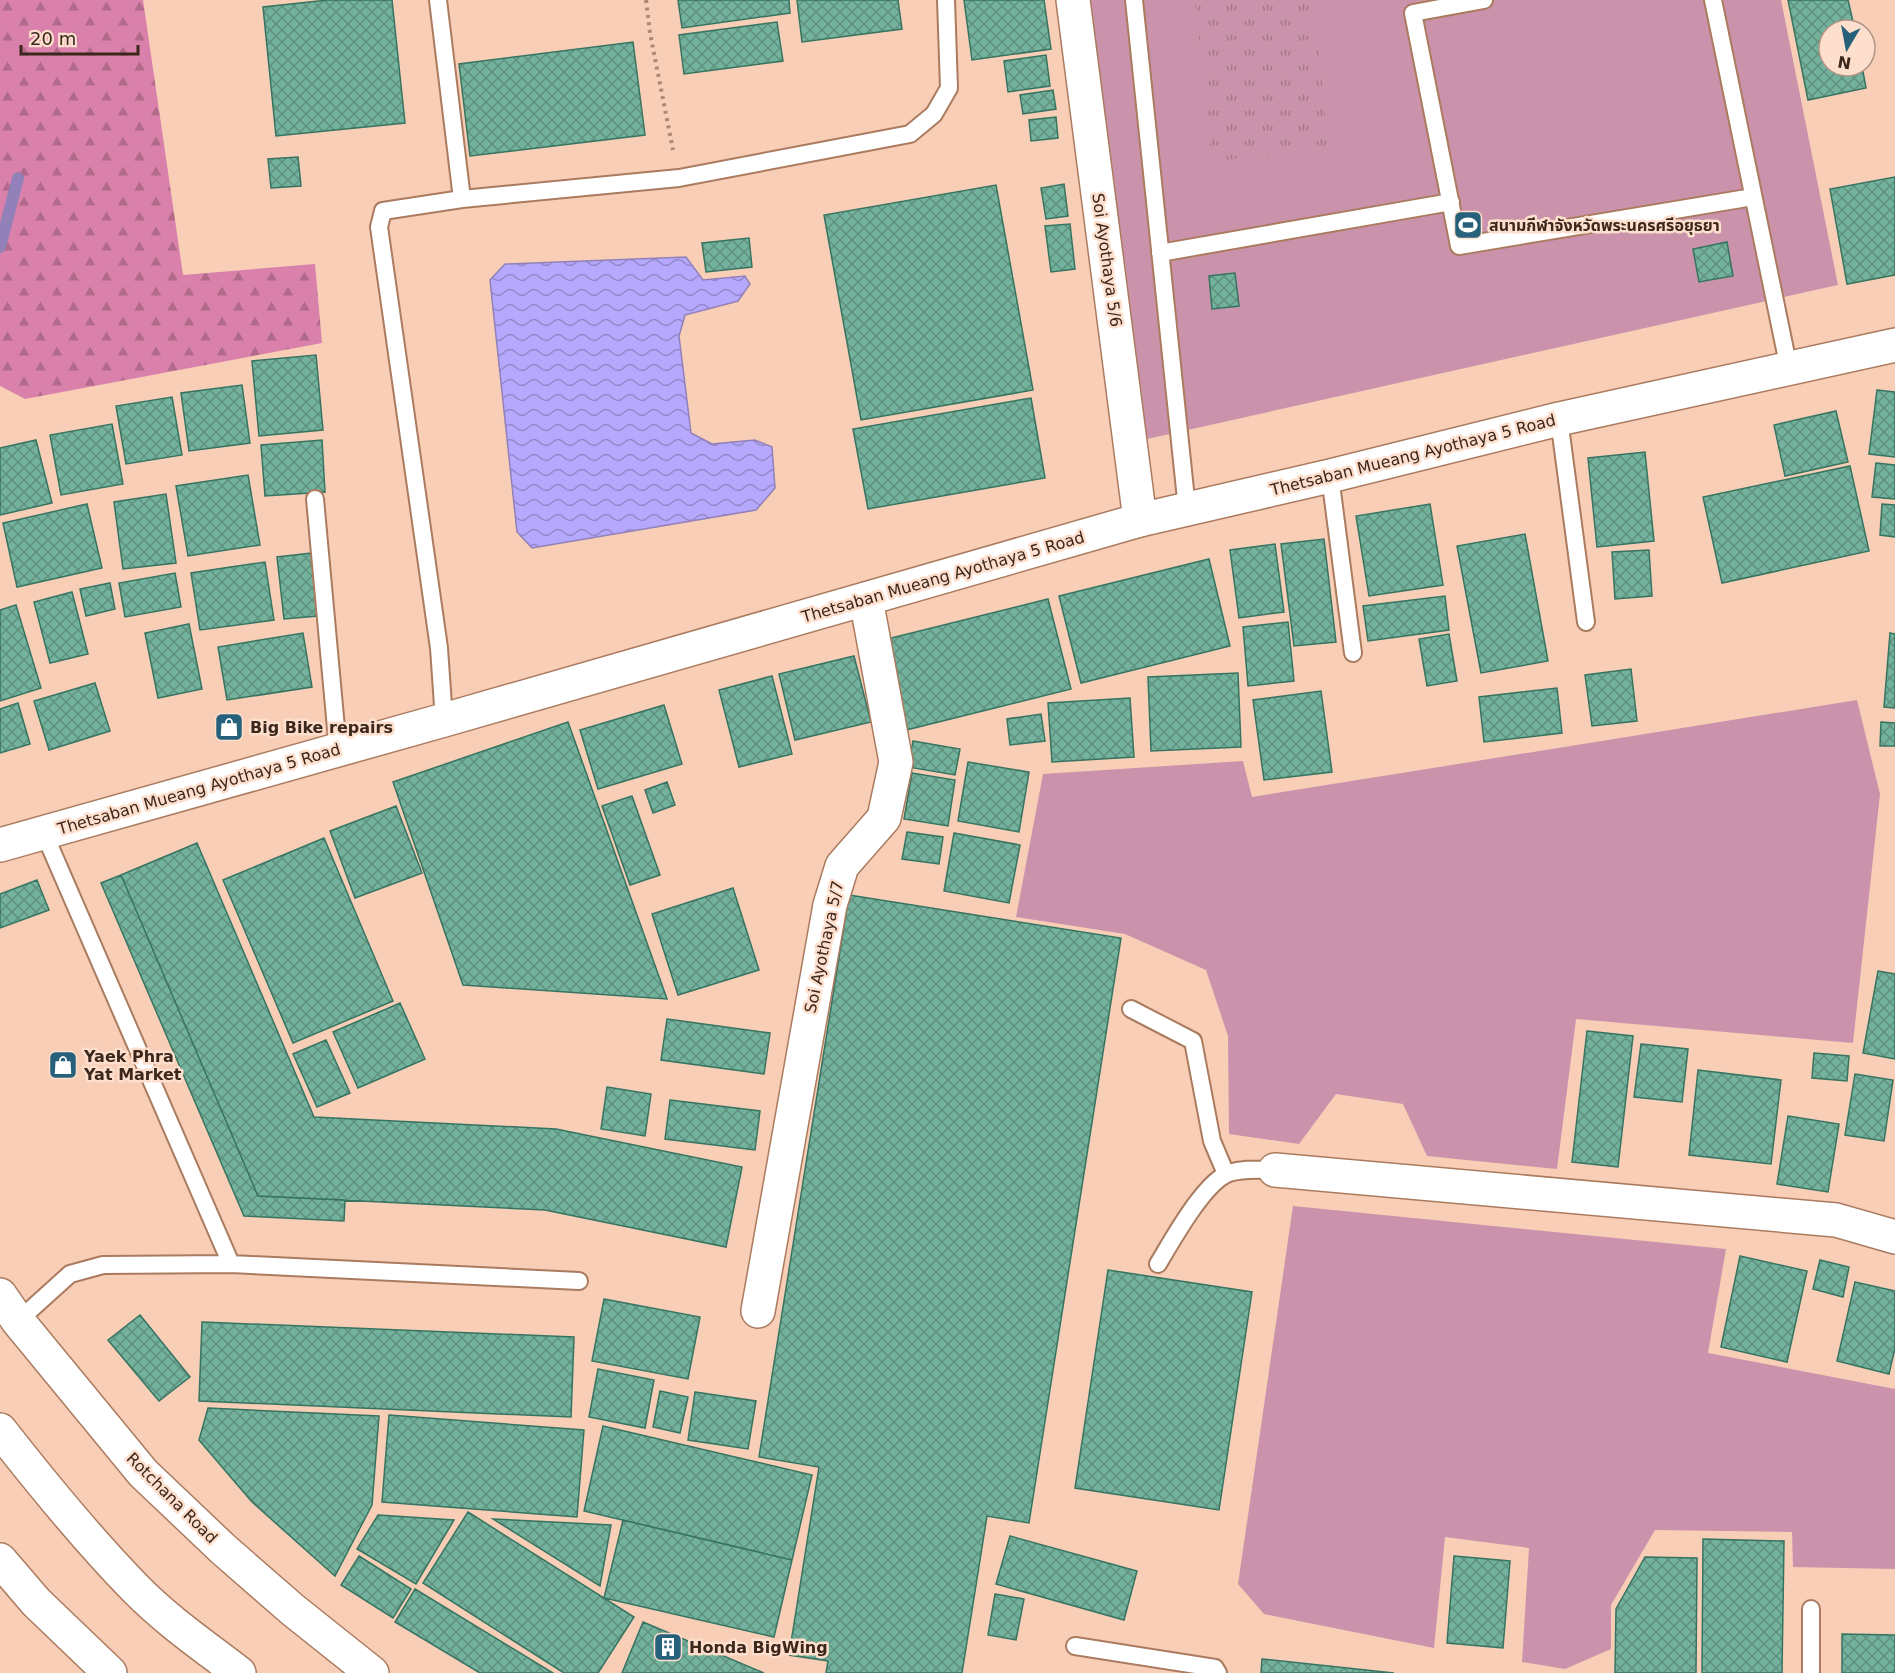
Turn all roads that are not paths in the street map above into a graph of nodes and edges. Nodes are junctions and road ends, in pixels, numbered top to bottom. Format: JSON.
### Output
{"nodes":[{"id":1,"x":438,"y":0,"type":"edge"},
{"id":2,"x":946,"y":0,"type":"edge"},
{"id":3,"x":1073,"y":0,"type":"edge"},
{"id":4,"x":1134,"y":0,"type":"edge"},
{"id":5,"x":1484,"y":0,"type":"edge"},
{"id":6,"x":1713,"y":0,"type":"edge"},
{"id":7,"x":1753,"y":197,"type":"junction"},
{"id":8,"x":462,"y":199,"type":"junction"},
{"id":9,"x":1451,"y":202,"type":"junction"},
{"id":10,"x":1160,"y":253,"type":"junction"},
{"id":11,"x":1895,"y":345,"type":"edge"},
{"id":12,"x":1788,"y":369,"type":"junction"},
{"id":13,"x":1560,"y":419,"type":"junction"},
{"id":14,"x":1330,"y":476,"type":"junction"},
{"id":15,"x":315,"y":499,"type":"dead end"},
{"id":16,"x":1187,"y":509,"type":"junction"},
{"id":17,"x":1140,"y":520,"type":"junction"},
{"id":18,"x":866,"y":599,"type":"junction"},
{"id":19,"x":1586,"y":622,"type":"dead end"},
{"id":20,"x":1353,"y":653,"type":"dead end"},
{"id":21,"x":444,"y":720,"type":"junction"},
{"id":22,"x":338,"y":750,"type":"junction"},
{"id":23,"x":44,"y":833,"type":"junction"},
{"id":24,"x":0,"y":845,"type":"edge"},
{"id":25,"x":1131,"y":1009,"type":"dead end"},
{"id":26,"x":1275,"y":1170,"type":"joint"},
{"id":27,"x":1226,"y":1174,"type":"junction"},
{"id":28,"x":1895,"y":1237,"type":"edge"},
{"id":29,"x":231,"y":1264,"type":"junction"},
{"id":30,"x":1158,"y":1264,"type":"dead end"},
{"id":31,"x":579,"y":1281,"type":"dead end"},
{"id":32,"x":9,"y":1308,"type":"edge"},
{"id":33,"x":758,"y":1311,"type":"dead end"},
{"id":34,"x":0,"y":1430,"type":"edge"},
{"id":35,"x":0,"y":1560,"type":"edge"},
{"id":36,"x":1812,"y":1609,"type":"dead end"},
{"id":37,"x":1075,"y":1646,"type":"dead end"},
{"id":38,"x":110,"y":1673,"type":"edge"},
{"id":39,"x":238,"y":1673,"type":"edge"},
{"id":40,"x":372,"y":1673,"type":"edge"},
{"id":41,"x":1218,"y":1673,"type":"edge"},
{"id":42,"x":1811,"y":1673,"type":"edge"}],
"edges":[{"from":1,"to":8,"type":"lane"},
{"from":2,"to":8,"type":"lane"},
{"from":3,"to":17,"type":"street","name":"Soi Ayothaya 5/6"},
{"from":4,"to":10,"type":"lane"},
{"from":5,"to":9,"type":"lane"},
{"from":6,"to":7,"type":"lane"},
{"from":7,"to":9,"type":"lane"},
{"from":7,"to":12,"type":"lane"},
{"from":8,"to":21,"type":"lane"},
{"from":9,"to":10,"type":"lane"},
{"from":10,"to":16,"type":"lane"},
{"from":11,"to":12,"type":"street","name":"Thetsaban Mueang Ayothaya 5 Road"},
{"from":12,"to":13,"type":"street","name":"Thetsaban Mueang Ayothaya 5 Road"},
{"from":13,"to":14,"type":"street","name":"Thetsaban Mueang Ayothaya 5 Road"},
{"from":13,"to":19,"type":"lane"},
{"from":14,"to":16,"type":"street","name":"Thetsaban Mueang Ayothaya 5 Road"},
{"from":14,"to":20,"type":"lane"},
{"from":15,"to":22,"type":"lane"},
{"from":16,"to":17,"type":"street","name":"Thetsaban Mueang Ayothaya 5 Road"},
{"from":17,"to":18,"type":"street","name":"Thetsaban Mueang Ayothaya 5 Road"},
{"from":18,"to":21,"type":"street","name":"Thetsaban Mueang Ayothaya 5 Road"},
{"from":18,"to":33,"type":"street","name":"Soi Ayothaya 5/7"},
{"from":21,"to":22,"type":"street","name":"Thetsaban Mueang Ayothaya 5 Road"},
{"from":22,"to":23,"type":"street","name":"Thetsaban Mueang Ayothaya 5 Road"},
{"from":23,"to":24,"type":"street","name":"Thetsaban Mueang Ayothaya 5 Road"},
{"from":23,"to":29,"type":"lane"},
{"from":25,"to":27,"type":"lane"},
{"from":26,"to":27,"type":"lane"},
{"from":26,"to":28,"type":"street"},
{"from":27,"to":30,"type":"lane"},
{"from":29,"to":31,"type":"lane"},
{"from":29,"to":32,"type":"lane"},
{"from":32,"to":40,"type":"street","name":"Rotchana Road"},
{"from":34,"to":39,"type":"street"},
{"from":35,"to":38,"type":"street"},
{"from":36,"to":42,"type":"lane"},
{"from":37,"to":41,"type":"lane"}]}
